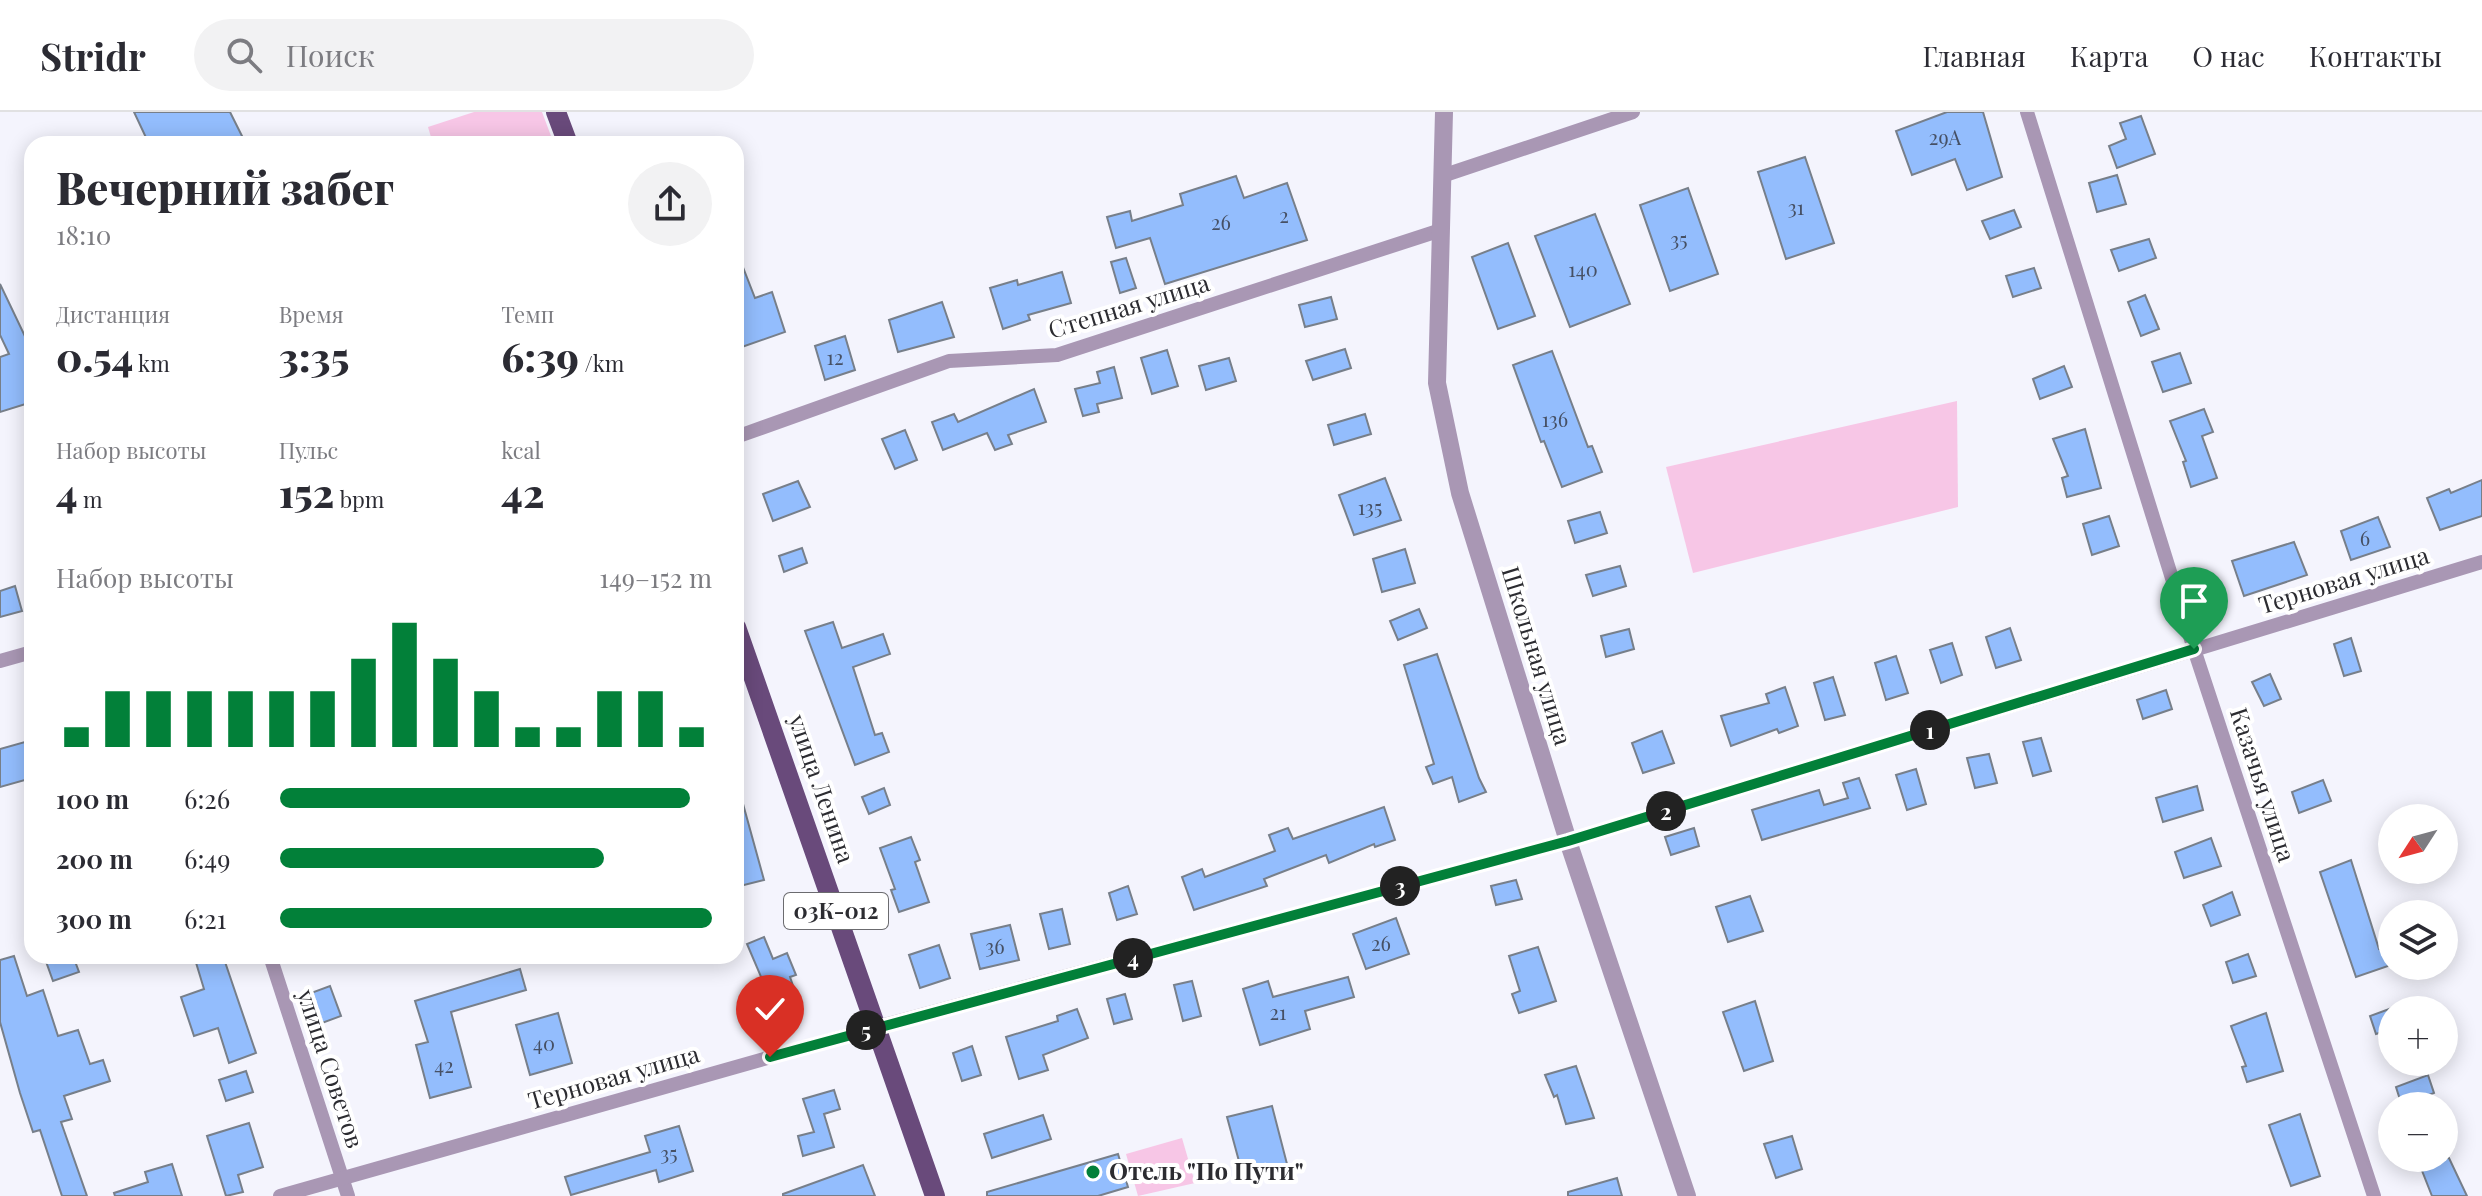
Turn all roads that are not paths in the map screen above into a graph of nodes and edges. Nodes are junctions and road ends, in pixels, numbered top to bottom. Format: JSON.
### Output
{"nodes":[{"id":1,"x":556,"y":112,"type":"edge"},
{"id":2,"x":1444,"y":112,"type":"edge"},
{"id":3,"x":1633,"y":112,"type":"edge"},
{"id":4,"x":2027,"y":112,"type":"edge"},
{"id":5,"x":565,"y":136,"type":"edge"},
{"id":6,"x":1442,"y":176,"type":"junction"},
{"id":7,"x":1441,"y":230,"type":"junction"},
{"id":8,"x":744,"y":434,"type":"edge"},
{"id":9,"x":2482,"y":562,"type":"edge"},
{"id":10,"x":2194,"y":649,"type":"junction"},
{"id":11,"x":744,"y":650,"type":"edge"},
{"id":12,"x":24,"y":654,"type":"edge"},
{"id":13,"x":0,"y":661,"type":"edge"},
{"id":14,"x":1568,"y":841,"type":"junction"},
{"id":15,"x":273,"y":964,"type":"edge"},
{"id":16,"x":877,"y":1027,"type":"junction"},
{"id":17,"x":342,"y":1179,"type":"junction"},
{"id":18,"x":280,"y":1196,"type":"edge"},
{"id":19,"x":348,"y":1196,"type":"edge"},
{"id":20,"x":935,"y":1196,"type":"edge"},
{"id":21,"x":1687,"y":1196,"type":"edge"},
{"id":22,"x":2374,"y":1196,"type":"edge"}],
"edges":[{"from":1,"to":5,"type":"main road"},
{"from":2,"to":6,"type":"street","name":"Школьная улица"},
{"from":3,"to":6,"type":"street"},
{"from":4,"to":10,"type":"street","name":"Казачья улица"},
{"from":6,"to":7,"type":"street","name":"Школьная улица"},
{"from":7,"to":8,"type":"street","name":"Степная улица"},
{"from":7,"to":14,"type":"street","name":"Школьная улица"},
{"from":9,"to":10,"type":"street","name":"Терновая улица"},
{"from":10,"to":14,"type":"street","name":"Терновая улица"},
{"from":10,"to":22,"type":"street","name":"Казачья улица"},
{"from":11,"to":16,"type":"main road","name":"улица Ленина","number":"03К-012"},
{"from":12,"to":13,"type":"street"},
{"from":14,"to":16,"type":"street","name":"Терновая улица"},
{"from":14,"to":21,"type":"street","name":"Школьная улица"},
{"from":15,"to":17,"type":"street","name":"улица Советов"},
{"from":16,"to":17,"type":"street","name":"Терновая улица"},
{"from":16,"to":20,"type":"main road","name":"улица Ленина","number":"03К-012"},
{"from":17,"to":18,"type":"street","name":"Терновая улица"},
{"from":17,"to":19,"type":"street","name":"улица Советов"}]}
